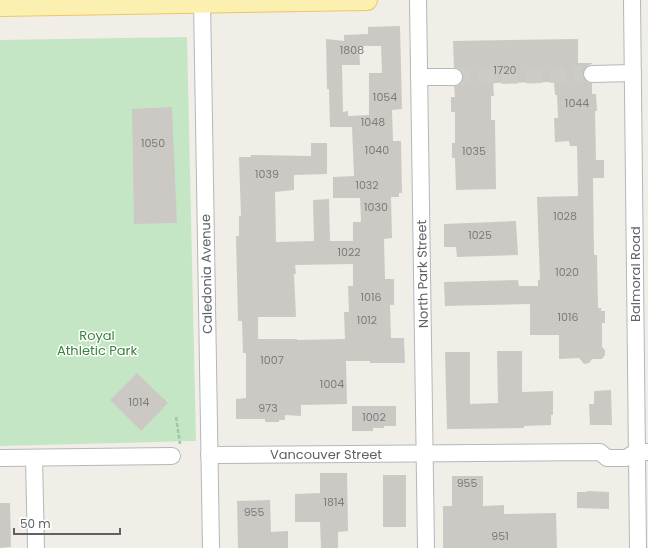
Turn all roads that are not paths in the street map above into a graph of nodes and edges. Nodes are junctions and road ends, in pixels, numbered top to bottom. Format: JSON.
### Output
{"nodes":[{"id":1,"x":367,"y":0,"type":"edge"},
{"id":2,"x":418,"y":0,"type":"edge"},
{"id":3,"x":632,"y":0,"type":"edge"},
{"id":4,"x":202,"y":1,"type":"edge"},
{"id":5,"x":0,"y":6,"type":"edge"},
{"id":6,"x":633,"y":73,"type":"junction"},
{"id":7,"x":592,"y":74,"type":"tunnel mouth"},
{"id":8,"x":419,"y":77,"type":"junction"},
{"id":9,"x":454,"y":77,"type":"tunnel mouth"},
{"id":10,"x":642,"y":452,"type":"edge"},
{"id":11,"x":425,"y":454,"type":"junction"},
{"id":12,"x":209,"y":455,"type":"junction"},
{"id":13,"x":176,"y":456,"type":"road end"},
{"id":14,"x":0,"y":458,"type":"edge"},
{"id":15,"x":34,"y":458,"type":"junction"},
{"id":16,"x":36,"y":548,"type":"edge"},
{"id":17,"x":211,"y":548,"type":"edge"},
{"id":18,"x":426,"y":548,"type":"edge"},
{"id":19,"x":638,"y":548,"type":"edge"}],
"edges":[{"from":1,"to":4,"type":"main road"},
{"from":2,"to":8,"type":"street","name":"North Park Street"},
{"from":3,"to":6,"type":"street","name":"Balmoral Road"},
{"from":4,"to":5,"type":"main road"},
{"from":4,"to":12,"type":"street","name":"Caledonia Avenue"},
{"from":6,"to":7,"type":"street"},
{"from":6,"to":10,"type":"street","name":"Balmoral Road"},
{"from":8,"to":9,"type":"street"},
{"from":8,"to":11,"type":"street","name":"North Park Street"},
{"from":10,"to":11,"type":"street","name":"Vancouver Street"},
{"from":10,"to":19,"type":"street","name":"Balmoral Road"},
{"from":11,"to":12,"type":"street","name":"Vancouver Street"},
{"from":11,"to":18,"type":"street","name":"North Park Street"},
{"from":12,"to":17,"type":"street","name":"Caledonia Avenue"},
{"from":13,"to":15,"type":"street"},
{"from":14,"to":15,"type":"street"},
{"from":15,"to":16,"type":"street"}]}
